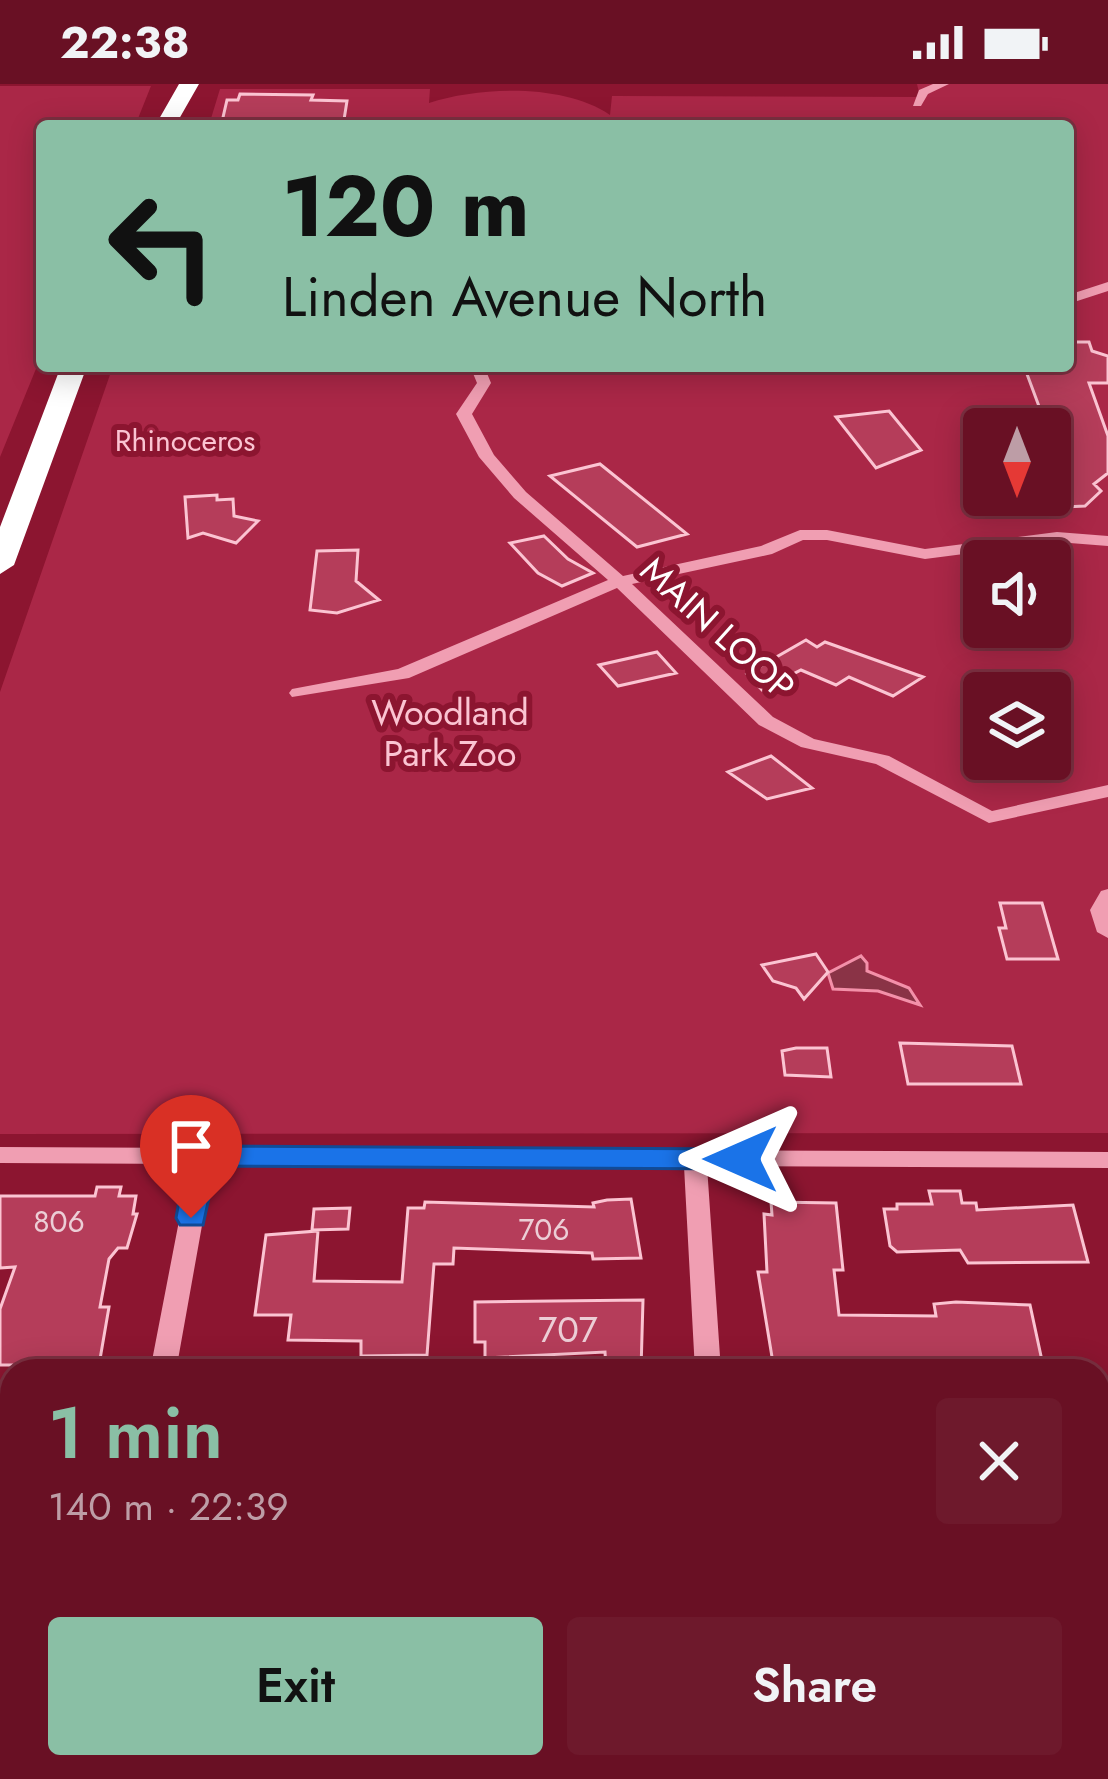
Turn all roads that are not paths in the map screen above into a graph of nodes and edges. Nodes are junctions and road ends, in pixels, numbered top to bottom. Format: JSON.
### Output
{"nodes":[{"id":1,"x":944,"y":84,"type":"edge"},
{"id":2,"x":178,"y":87,"type":"edge"},
{"id":3,"x":917,"y":104,"type":"dead end"},
{"id":4,"x":167,"y":120,"type":"edge"},
{"id":5,"x":1108,"y":286,"type":"edge"},
{"id":6,"x":1074,"y":298,"type":"edge"},
{"id":7,"x":72,"y":372,"type":"edge"},
{"id":8,"x":479,"y":372,"type":"edge"},
{"id":9,"x":1108,"y":541,"type":"edge"},
{"id":10,"x":0,"y":565,"type":"edge"},
{"id":11,"x":617,"y":581,"type":"junction"},
{"id":12,"x":298,"y":693,"type":"dead end"},
{"id":13,"x":1108,"y":791,"type":"edge"},
{"id":14,"x":1108,"y":895,"type":"edge"},
{"id":15,"x":1108,"y":932,"type":"edge"},
{"id":16,"x":0,"y":1156,"type":"edge"},
{"id":17,"x":202,"y":1156,"type":"junction"},
{"id":18,"x":694,"y":1159,"type":"junction"},
{"id":19,"x":1108,"y":1160,"type":"edge"},
{"id":20,"x":166,"y":1359,"type":"edge"},
{"id":21,"x":707,"y":1359,"type":"edge"}],
"edges":[{"from":1,"to":3,"type":"street"},
{"from":2,"to":4,"type":"highway"},
{"from":5,"to":6,"type":"street"},
{"from":7,"to":10,"type":"highway"},
{"from":8,"to":11,"type":"street","name":"MAIN LOOP"},
{"from":9,"to":11,"type":"street"},
{"from":11,"to":12,"type":"street"},
{"from":11,"to":13,"type":"street","name":"MAIN LOOP"},
{"from":14,"to":15,"type":"street"},
{"from":16,"to":17,"type":"street"},
{"from":17,"to":18,"type":"street"},
{"from":17,"to":20,"type":"street"},
{"from":18,"to":19,"type":"street"},
{"from":18,"to":21,"type":"street"}]}
